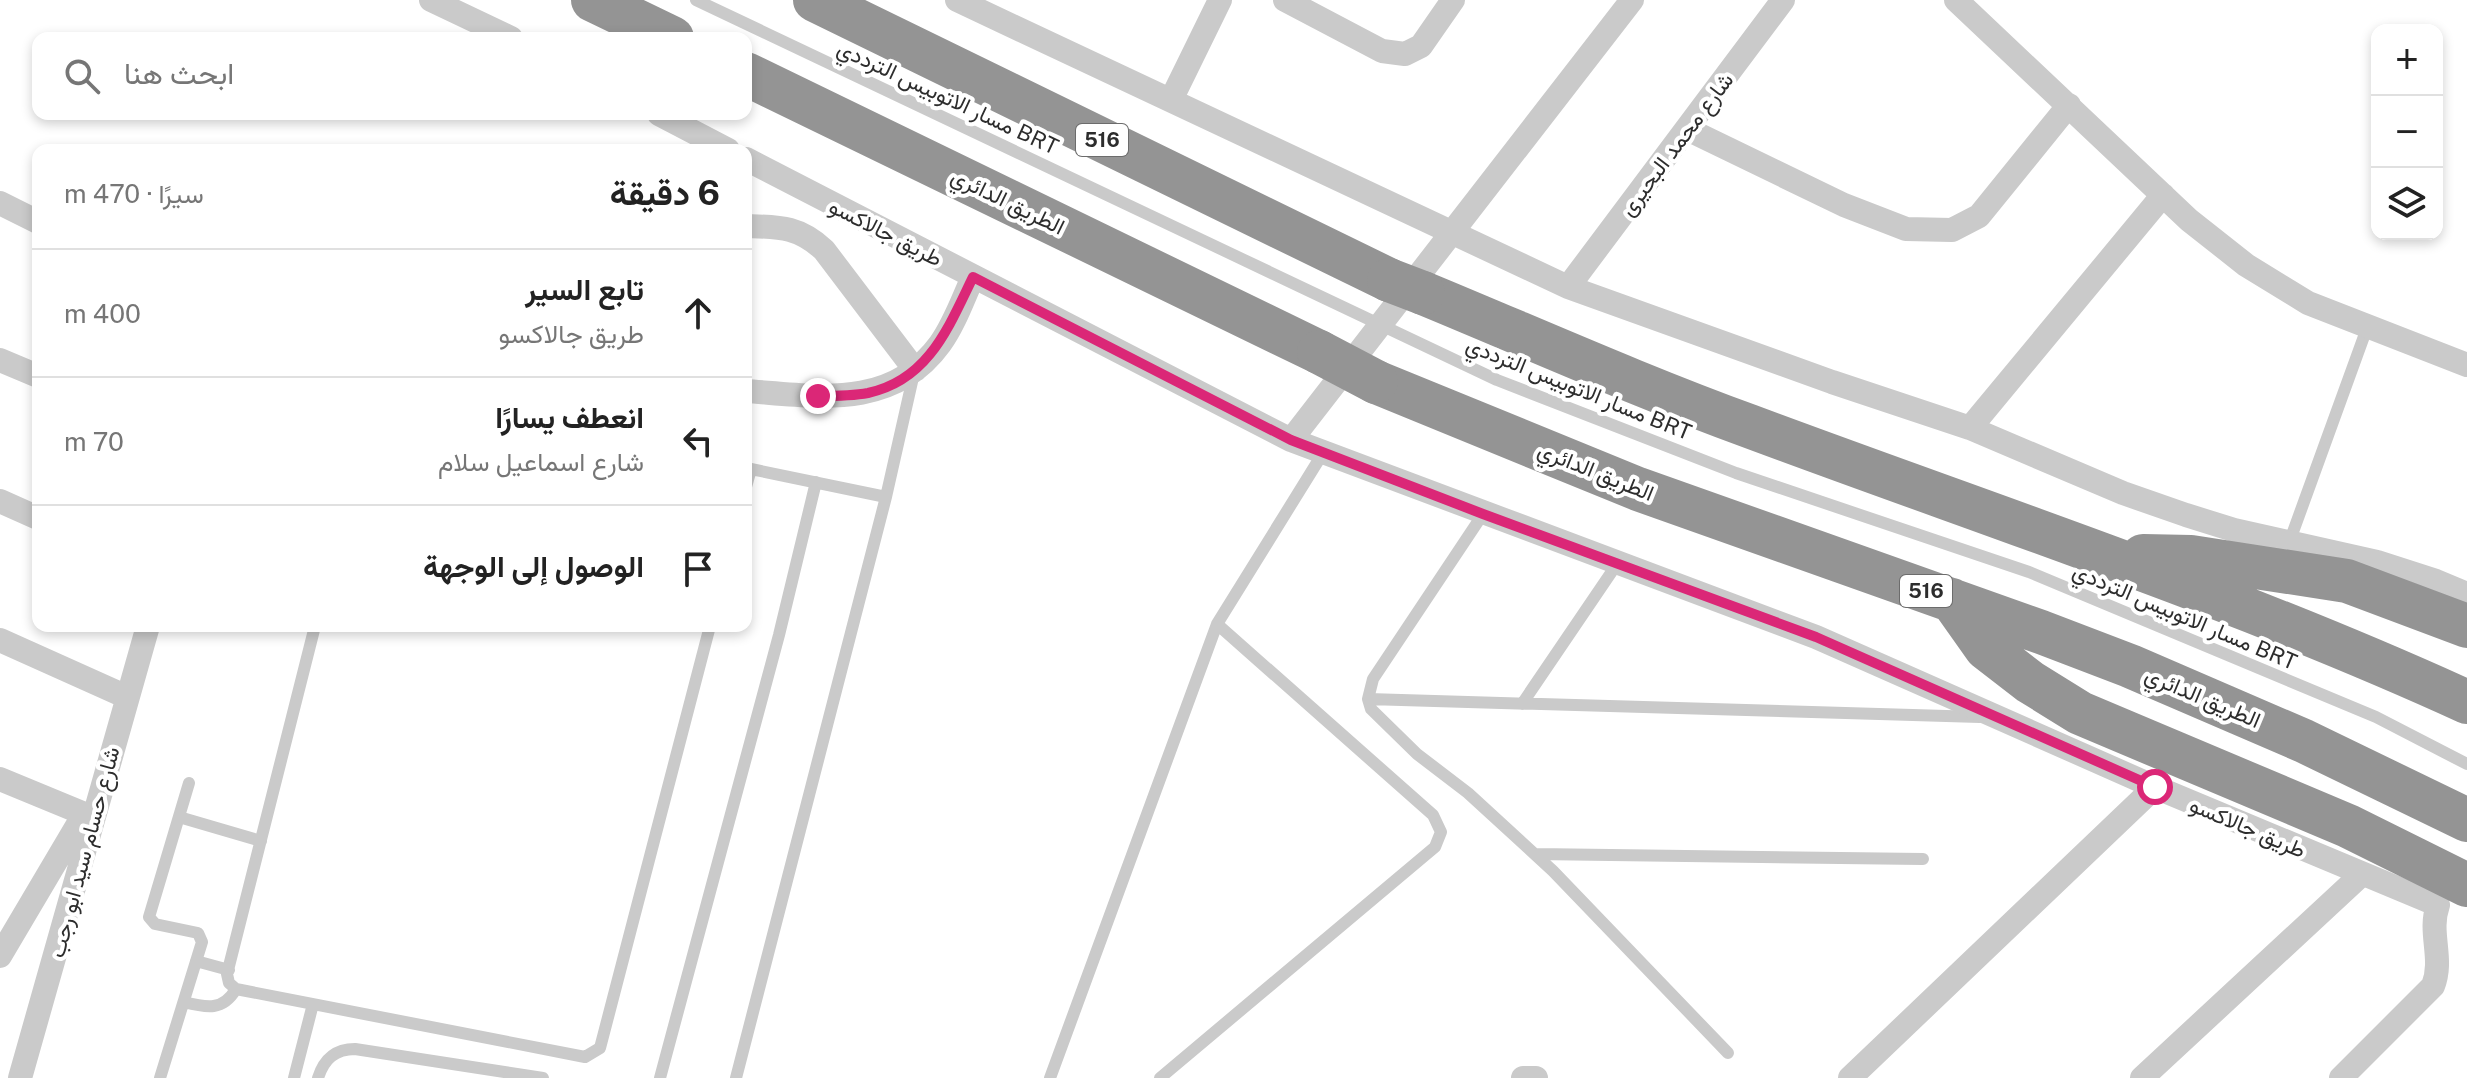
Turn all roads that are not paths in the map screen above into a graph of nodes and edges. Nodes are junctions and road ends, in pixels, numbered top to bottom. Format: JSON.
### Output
{"nodes":[{"id":1,"x":431,"y":0,"type":"edge"},
{"id":2,"x":593,"y":0,"type":"edge"},
{"id":3,"x":696,"y":0,"type":"edge"},
{"id":4,"x":815,"y":0,"type":"edge"},
{"id":5,"x":957,"y":0,"type":"edge"},
{"id":6,"x":1220,"y":0,"type":"edge"},
{"id":7,"x":1285,"y":0,"type":"edge"},
{"id":8,"x":1453,"y":0,"type":"edge"},
{"id":9,"x":1632,"y":0,"type":"edge"},
{"id":10,"x":1783,"y":0,"type":"edge"},
{"id":11,"x":1956,"y":0,"type":"edge"},
{"id":12,"x":498,"y":32,"type":"edge"},
{"id":13,"x":660,"y":32,"type":"edge"},
{"id":14,"x":752,"y":77,"type":"edge"},
{"id":15,"x":1171,"y":100,"type":"junction"},
{"id":16,"x":2069,"y":105,"type":"junction"},
{"id":17,"x":670,"y":120,"type":"edge"},
{"id":18,"x":1687,"y":129,"type":"junction"},
{"id":19,"x":716,"y":144,"type":"edge"},
{"id":20,"x":752,"y":162,"type":"edge"},
{"id":21,"x":2163,"y":195,"type":"junction"},
{"id":22,"x":0,"y":203,"type":"edge"},
{"id":23,"x":32,"y":219,"type":"edge"},
{"id":24,"x":752,"y":226,"type":"edge"},
{"id":25,"x":1451,"y":230,"type":"junction"},
{"id":26,"x":973,"y":277,"type":"junction"},
{"id":27,"x":1568,"y":287,"type":"junction"},
{"id":28,"x":2367,"y":328,"type":"junction"},
{"id":29,"x":0,"y":360,"type":"edge"},
{"id":30,"x":2467,"y":365,"type":"edge"},
{"id":31,"x":915,"y":370,"type":"junction"},
{"id":32,"x":32,"y":373,"type":"edge"},
{"id":33,"x":752,"y":391,"type":"edge"},
{"id":34,"x":1970,"y":428,"type":"junction"},
{"id":35,"x":1291,"y":440,"type":"junction"},
{"id":36,"x":1323,"y":453,"type":"junction"},
{"id":37,"x":752,"y":470,"type":"edge"},
{"id":38,"x":816,"y":482,"type":"junction"},
{"id":39,"x":886,"y":497,"type":"junction"},
{"id":40,"x":0,"y":501,"type":"edge"},
{"id":41,"x":1483,"y":514,"type":"junction"},
{"id":42,"x":32,"y":515,"type":"edge"},
{"id":43,"x":2289,"y":543,"type":"junction"},
{"id":44,"x":2111,"y":556,"type":"junction"},
{"id":45,"x":1617,"y":564,"type":"junction"},
{"id":46,"x":2467,"y":594,"type":"edge"},
{"id":47,"x":1952,"y":600,"type":"junction"},
{"id":48,"x":1217,"y":624,"type":"junction"},
{"id":49,"x":2467,"y":626,"type":"edge"},
{"id":50,"x":146,"y":632,"type":"edge"},
{"id":51,"x":313,"y":632,"type":"edge"},
{"id":52,"x":708,"y":632,"type":"edge"},
{"id":53,"x":0,"y":640,"type":"edge"},
{"id":54,"x":127,"y":697,"type":"junction"},
{"id":55,"x":1368,"y":699,"type":"junction"},
{"id":56,"x":2467,"y":702,"type":"edge"},
{"id":57,"x":1522,"y":704,"type":"junction"},
{"id":58,"x":2003,"y":718,"type":"junction"},
{"id":59,"x":2467,"y":764,"type":"edge"},
{"id":60,"x":0,"y":779,"type":"edge"},
{"id":61,"x":189,"y":783,"type":"dead end"},
{"id":62,"x":2155,"y":787,"type":"junction"},
{"id":63,"x":88,"y":815,"type":"junction"},
{"id":64,"x":179,"y":817,"type":"junction"},
{"id":65,"x":2467,"y":820,"type":"edge"},
{"id":66,"x":261,"y":841,"type":"junction"},
{"id":67,"x":1535,"y":854,"type":"junction"},
{"id":68,"x":1923,"y":859,"type":"dead end"},
{"id":69,"x":2361,"y":875,"type":"junction"},
{"id":70,"x":2452,"y":895,"type":"edge"},
{"id":71,"x":0,"y":956,"type":"edge"},
{"id":72,"x":196,"y":961,"type":"junction"},
{"id":73,"x":229,"y":970,"type":"junction"},
{"id":74,"x":236,"y":989,"type":"junction"},
{"id":75,"x":184,"y":1002,"type":"junction"},
{"id":76,"x":313,"y":1004,"type":"junction"},
{"id":77,"x":1728,"y":1053,"type":"dead end"},
{"id":78,"x":20,"y":1078,"type":"edge"},
{"id":79,"x":160,"y":1078,"type":"edge"},
{"id":80,"x":294,"y":1078,"type":"edge"},
{"id":81,"x":318,"y":1078,"type":"edge"},
{"id":82,"x":543,"y":1078,"type":"edge"},
{"id":83,"x":660,"y":1078,"type":"edge"},
{"id":84,"x":736,"y":1078,"type":"edge"},
{"id":85,"x":1050,"y":1078,"type":"edge"},
{"id":86,"x":1160,"y":1078,"type":"edge"},
{"id":87,"x":1523,"y":1078,"type":"edge"},
{"id":88,"x":1536,"y":1078,"type":"edge"},
{"id":89,"x":1850,"y":1078,"type":"edge"},
{"id":90,"x":2142,"y":1078,"type":"edge"},
{"id":91,"x":2341,"y":1078,"type":"edge"}],
"edges":[{"from":1,"to":12,"type":"street"},
{"from":2,"to":13,"type":"highway"},
{"from":3,"to":59,"type":"lane","name":"مسار الاتوبيس الترددي BRT"},
{"from":4,"to":44,"type":"highway","number":"516"},
{"from":5,"to":15,"type":"street"},
{"from":6,"to":15,"type":"street"},
{"from":7,"to":8,"type":"street"},
{"from":9,"to":25,"type":"street"},
{"from":10,"to":18,"type":"street","name":"شارع محمد البحيرى"},
{"from":11,"to":16,"type":"street"},
{"from":14,"to":47,"type":"highway","name":"الطريق الدائري","number":"516","bridge":true},
{"from":15,"to":25,"type":"street"},
{"from":16,"to":18,"type":"street"},
{"from":16,"to":21,"type":"street"},
{"from":17,"to":19,"type":"street"},
{"from":18,"to":27,"type":"street","name":"شارع محمد البحيرى"},
{"from":20,"to":26,"type":"street","name":"طريق جالاكسو"},
{"from":21,"to":28,"type":"street"},
{"from":21,"to":34,"type":"street"},
{"from":22,"to":23,"type":"street"},
{"from":24,"to":31,"type":"street"},
{"from":25,"to":27,"type":"street"},
{"from":25,"to":35,"type":"street"},
{"from":26,"to":31,"type":"street"},
{"from":26,"to":35,"type":"street","name":"طريق جالاكسو"},
{"from":27,"to":34,"type":"street"},
{"from":28,"to":30,"type":"street"},
{"from":28,"to":43,"type":"lane"},
{"from":29,"to":32,"type":"street"},
{"from":31,"to":33,"type":"street"},
{"from":31,"to":39,"type":"lane"},
{"from":34,"to":43,"type":"street"},
{"from":35,"to":36,"type":"street","name":"طريق جالاكسو"},
{"from":36,"to":41,"type":"street","name":"طريق جالاكسو"},
{"from":36,"to":48,"type":"lane"},
{"from":37,"to":38,"type":"lane"},
{"from":38,"to":39,"type":"lane"},
{"from":38,"to":83,"type":"lane"},
{"from":39,"to":84,"type":"lane"},
{"from":40,"to":42,"type":"street"},
{"from":41,"to":45,"type":"street","name":"طريق جالاكسو"},
{"from":41,"to":55,"type":"lane"},
{"from":43,"to":46,"type":"street"},
{"from":44,"to":49,"type":"highway"},
{"from":44,"to":56,"type":"highway","number":"516"},
{"from":45,"to":57,"type":"lane"},
{"from":45,"to":58,"type":"street","name":"طريق جالاكسو"},
{"from":47,"to":65,"type":"highway","name":"الطريق الدائري","number":"516"},
{"from":47,"to":70,"type":"highway"},
{"from":48,"to":85,"type":"lane"},
{"from":48,"to":86,"type":"lane"},
{"from":50,"to":54,"type":"street","name":"شارع حسام سيد ابو رجب"},
{"from":51,"to":66,"type":"lane"},
{"from":52,"to":76,"type":"lane"},
{"from":53,"to":54,"type":"street"},
{"from":54,"to":63,"type":"street","name":"شارع حسام سيد ابو رجب"},
{"from":55,"to":57,"type":"lane"},
{"from":55,"to":67,"type":"lane"},
{"from":57,"to":58,"type":"lane"},
{"from":58,"to":62,"type":"street","name":"طريق جالاكسو"},
{"from":60,"to":63,"type":"street"},
{"from":61,"to":64,"type":"lane"},
{"from":62,"to":69,"type":"street","name":"طريق جالاكسو"},
{"from":62,"to":89,"type":"street"},
{"from":63,"to":71,"type":"street"},
{"from":63,"to":78,"type":"street","name":"شارع حسام سيد ابو رجب"},
{"from":64,"to":66,"type":"lane"},
{"from":64,"to":72,"type":"lane"},
{"from":66,"to":73,"type":"lane"},
{"from":67,"to":68,"type":"lane"},
{"from":67,"to":77,"type":"lane"},
{"from":69,"to":70,"type":"street","name":"طريق جالاكسو"},
{"from":69,"to":90,"type":"street"},
{"from":70,"to":91,"type":"street"},
{"from":72,"to":73,"type":"lane"},
{"from":72,"to":75,"type":"lane"},
{"from":73,"to":74,"type":"lane"},
{"from":74,"to":75,"type":"lane"},
{"from":74,"to":76,"type":"lane"},
{"from":75,"to":79,"type":"lane"},
{"from":76,"to":80,"type":"lane"},
{"from":81,"to":82,"type":"lane"},
{"from":87,"to":88,"type":"street"}]}
